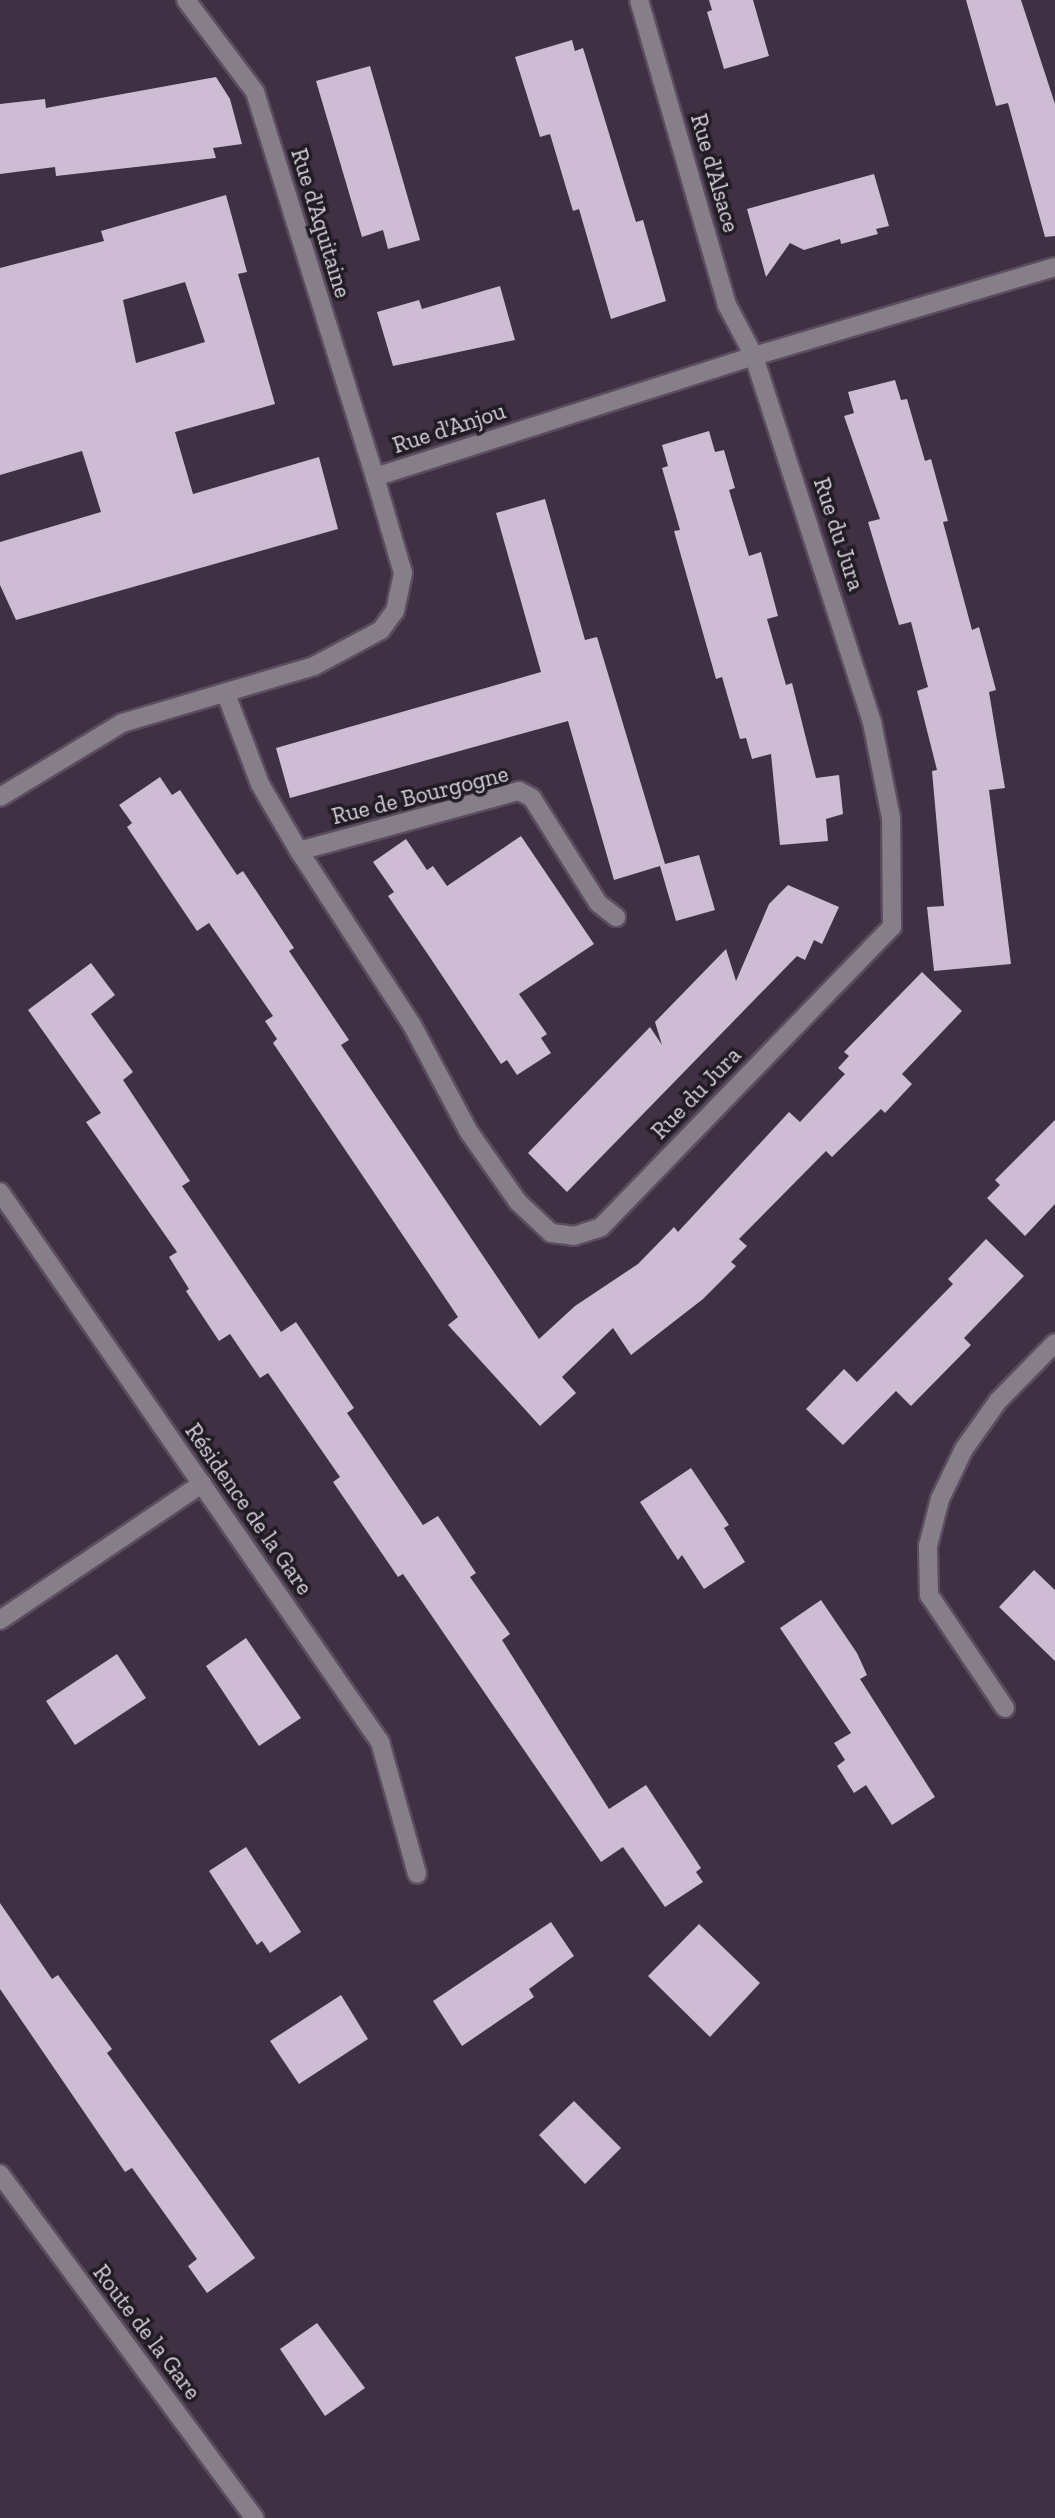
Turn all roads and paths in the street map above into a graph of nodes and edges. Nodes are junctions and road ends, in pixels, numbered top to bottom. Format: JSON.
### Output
{"nodes":[{"id":1,"x":186,"y":0,"type":"edge"},
{"id":2,"x":639,"y":0,"type":"edge"},
{"id":3,"x":1055,"y":267,"type":"edge"},
{"id":4,"x":754,"y":356,"type":"junction"},
{"id":5,"x":375,"y":477,"type":"junction"},
{"id":6,"x":226,"y":694,"type":"junction"},
{"id":7,"x":0,"y":797,"type":"edge"},
{"id":8,"x":299,"y":850,"type":"junction"},
{"id":9,"x":616,"y":917,"type":"dead end"},
{"id":10,"x":0,"y":1192,"type":"edge"},
{"id":11,"x":1055,"y":1343,"type":"edge"},
{"id":12,"x":202,"y":1484,"type":"junction"},
{"id":13,"x":0,"y":1619,"type":"edge"},
{"id":14,"x":1005,"y":1708,"type":"dead end"},
{"id":15,"x":417,"y":1874,"type":"dead end"},
{"id":16,"x":0,"y":2174,"type":"edge"},
{"id":17,"x":255,"y":2518,"type":"edge"}],
"edges":[{"from":1,"to":5,"type":"street","name":"Rue d'Aquitaine"},
{"from":2,"to":4,"type":"street","name":"Rue d'Alsace"},
{"from":3,"to":4,"type":"street","name":"Rue d'Anjou"},
{"from":4,"to":5,"type":"street","name":"Rue d'Anjou"},
{"from":4,"to":8,"type":"street","name":"Rue du Jura"},
{"from":5,"to":6,"type":"street","name":"Rue d'Anjou"},
{"from":6,"to":7,"type":"street","name":"Rue d'Anjou"},
{"from":6,"to":8,"type":"street","name":"Rue du Jura"},
{"from":8,"to":9,"type":"street","name":"Rue de Bourgogne"},
{"from":10,"to":12,"type":"street","name":"Résidence de la Gare"},
{"from":11,"to":14,"type":"street"},
{"from":12,"to":13,"type":"street"},
{"from":12,"to":15,"type":"street","name":"Résidence de la Gare"},
{"from":16,"to":17,"type":"street","name":"Route de la Gare"}]}
